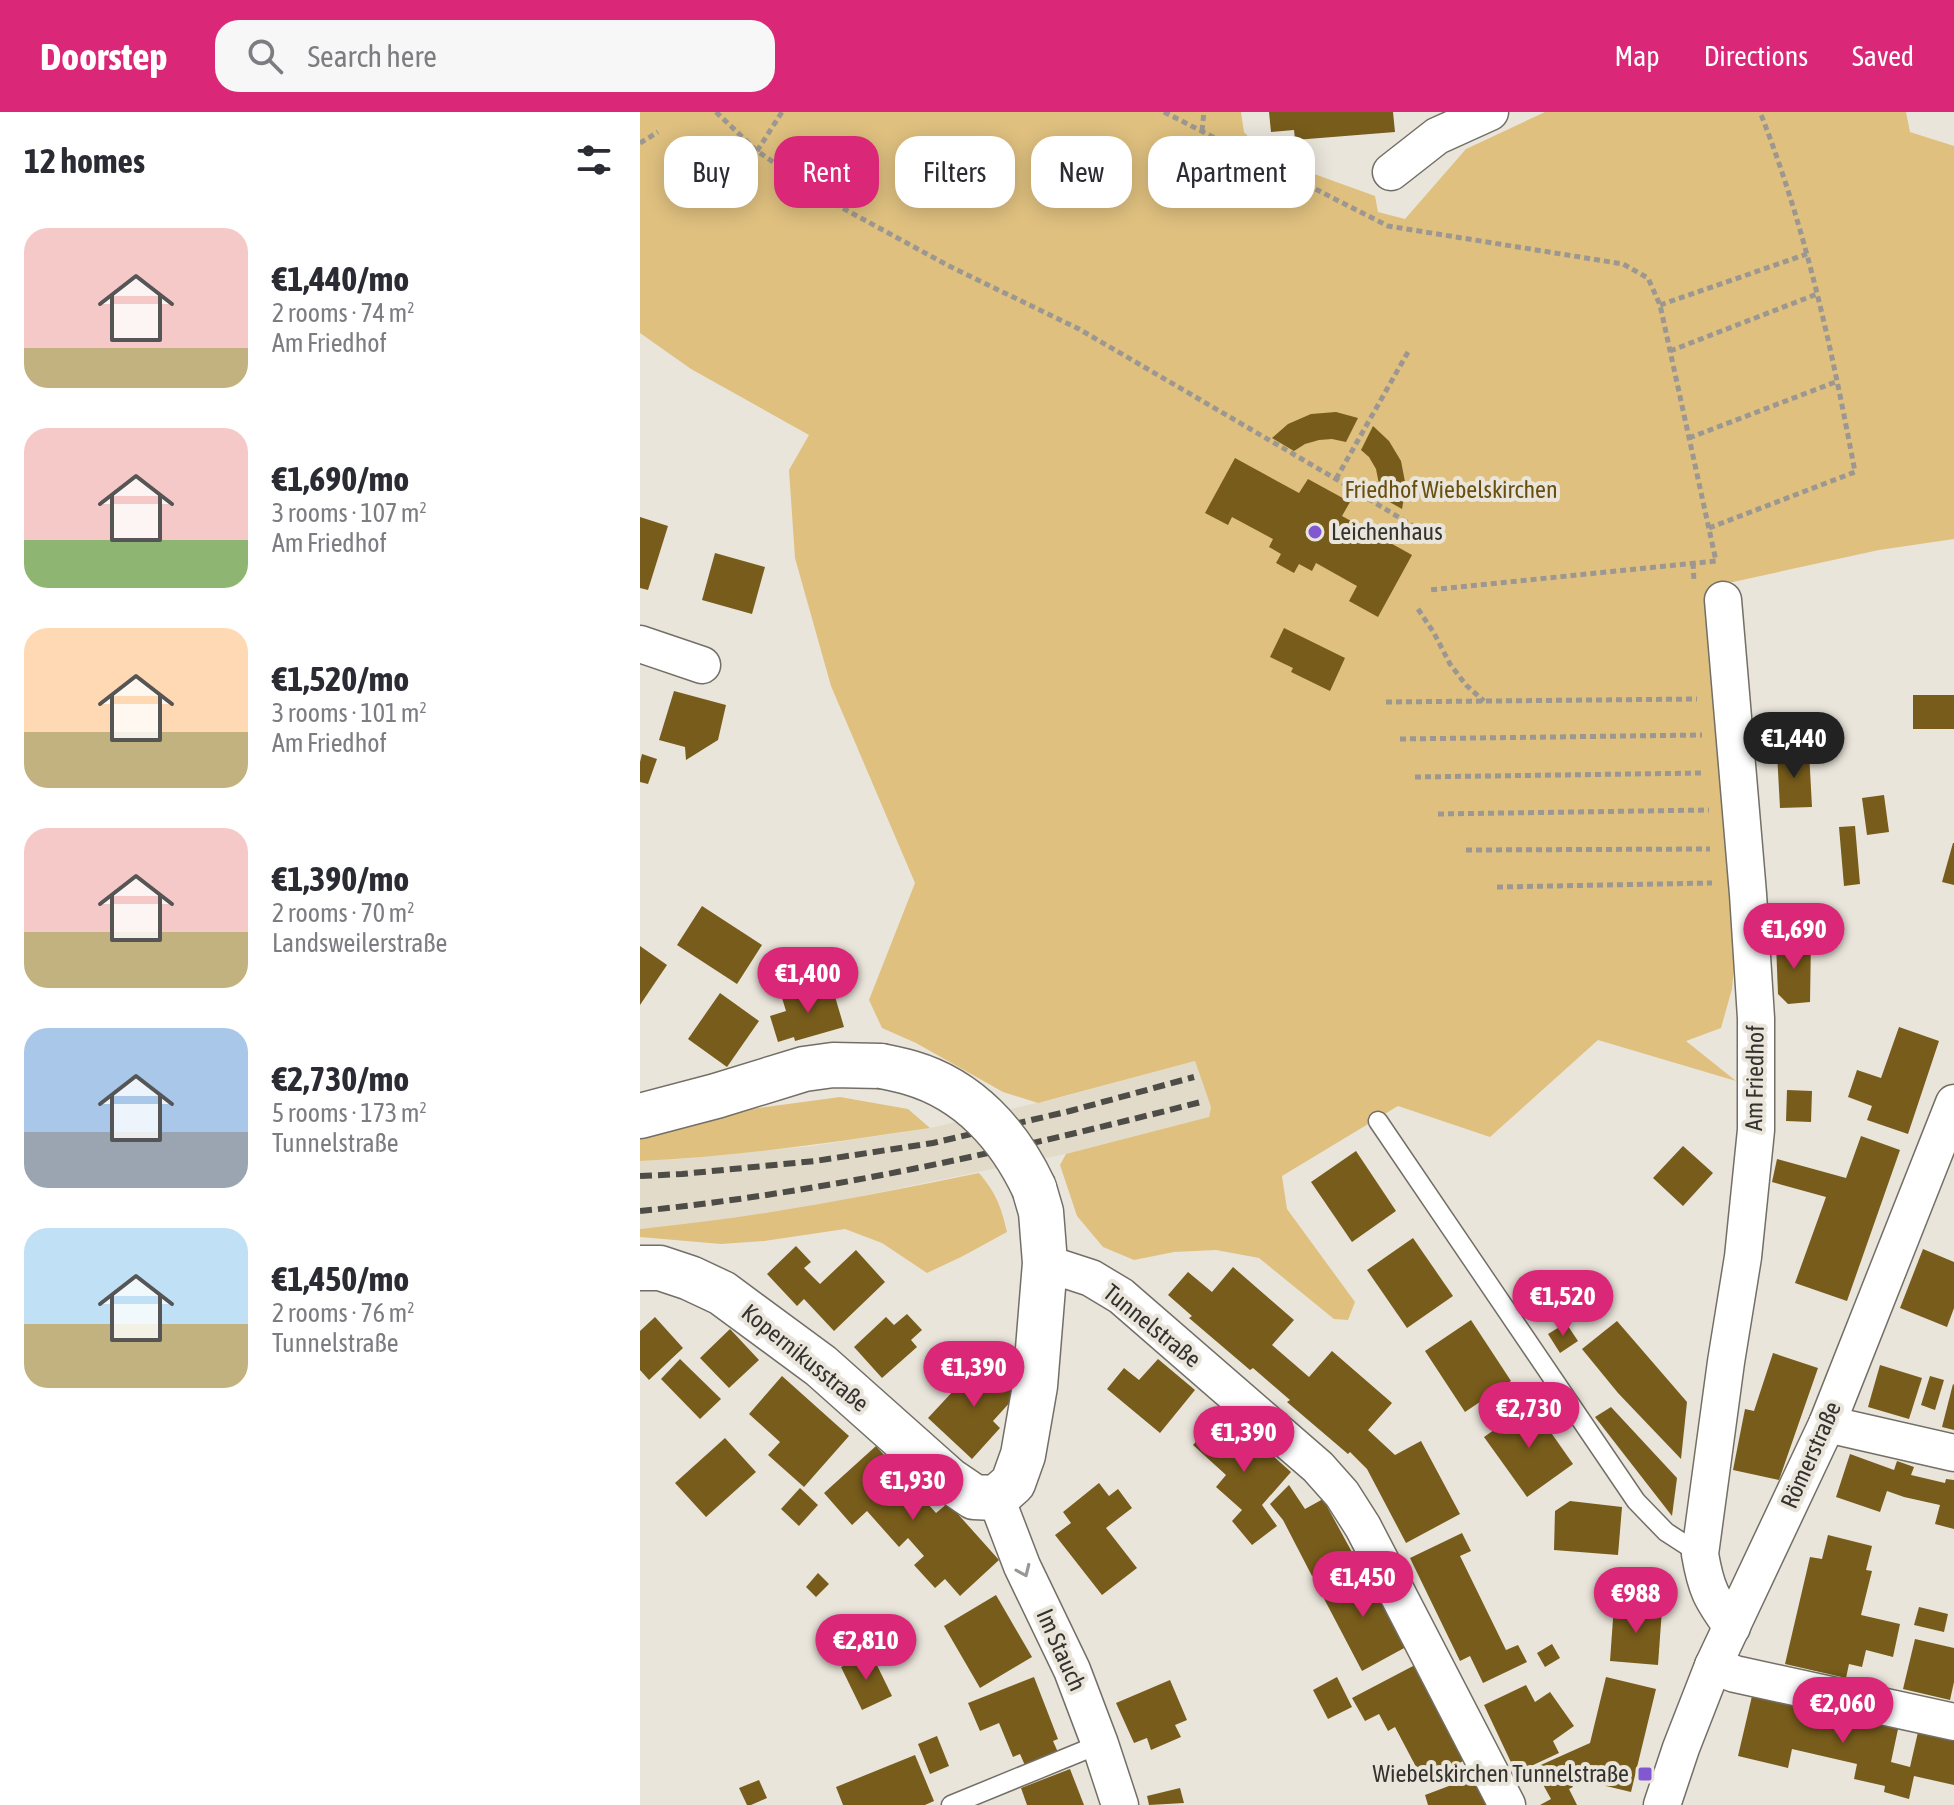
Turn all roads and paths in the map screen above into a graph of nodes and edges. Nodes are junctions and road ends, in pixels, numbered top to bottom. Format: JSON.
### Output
{"nodes":[{"id":1,"x":716,"y":112,"type":"edge"},
{"id":2,"x":782,"y":112,"type":"edge"},
{"id":3,"x":1164,"y":112,"type":"edge"},
{"id":4,"x":1204,"y":112,"type":"edge"},
{"id":5,"x":1490,"y":112,"type":"edge"},
{"id":6,"x":1760,"y":112,"type":"edge"},
{"id":7,"x":1202,"y":131,"type":"junction"},
{"id":8,"x":658,"y":132,"type":"dead end"},
{"id":9,"x":741,"y":136,"type":"edge"},
{"id":10,"x":640,"y":143,"type":"edge"},
{"id":11,"x":758,"y":149,"type":"edge"},
{"id":12,"x":758,"y":152,"type":"edge"},
{"id":13,"x":1391,"y":172,"type":"dead end"},
{"id":14,"x":1807,"y":254,"type":"junction"},
{"id":15,"x":1817,"y":294,"type":"junction"},
{"id":16,"x":1660,"y":305,"type":"junction"},
{"id":17,"x":1670,"y":351,"type":"junction"},
{"id":18,"x":1408,"y":352,"type":"dead end"},
{"id":19,"x":1838,"y":381,"type":"junction"},
{"id":20,"x":1689,"y":438,"type":"junction"},
{"id":21,"x":1336,"y":479,"type":"junction"},
{"id":22,"x":1709,"y":528,"type":"junction"},
{"id":23,"x":1436,"y":540,"type":"dead end"},
{"id":24,"x":1429,"y":590,"type":"dead end"},
{"id":25,"x":1723,"y":600,"type":"dead end"},
{"id":26,"x":1418,"y":609,"type":"dead end"},
{"id":27,"x":640,"y":644,"type":"edge"},
{"id":28,"x":702,"y":665,"type":"dead end"},
{"id":29,"x":1702,"y":699,"type":"dead end"},
{"id":30,"x":1484,"y":701,"type":"junction"},
{"id":31,"x":1386,"y":702,"type":"dead end"},
{"id":32,"x":1707,"y":735,"type":"dead end"},
{"id":33,"x":1400,"y":739,"type":"dead end"},
{"id":34,"x":1708,"y":773,"type":"dead end"},
{"id":35,"x":1415,"y":777,"type":"dead end"},
{"id":36,"x":1710,"y":810,"type":"dead end"},
{"id":37,"x":1438,"y":814,"type":"dead end"},
{"id":38,"x":1711,"y":849,"type":"dead end"},
{"id":39,"x":1466,"y":850,"type":"dead end"},
{"id":40,"x":1712,"y":884,"type":"dead end"},
{"id":41,"x":1497,"y":887,"type":"dead end"},
{"id":42,"x":1954,"y":1103,"type":"edge"},
{"id":43,"x":640,"y":1116,"type":"edge"},
{"id":44,"x":1378,"y":1121,"type":"dead end"},
{"id":45,"x":1045,"y":1263,"type":"junction"},
{"id":46,"x":640,"y":1268,"type":"edge"},
{"id":47,"x":1827,"y":1424,"type":"junction"},
{"id":48,"x":1954,"y":1453,"type":"edge"},
{"id":49,"x":996,"y":1498,"type":"junction"},
{"id":50,"x":1700,"y":1554,"type":"junction"},
{"id":51,"x":1732,"y":1627,"type":"junction"},
{"id":52,"x":1713,"y":1666,"type":"junction"},
{"id":53,"x":1954,"y":1722,"type":"edge"},
{"id":54,"x":1100,"y":1744,"type":"junction"},
{"id":55,"x":951,"y":1805,"type":"edge"},
{"id":56,"x":1120,"y":1805,"type":"edge"},
{"id":57,"x":1507,"y":1805,"type":"edge"},
{"id":58,"x":1662,"y":1805,"type":"edge"}],
"edges":[{"from":1,"to":9,"type":"path"},
{"from":2,"to":11,"type":"path"},
{"from":3,"to":7,"type":"path"},
{"from":4,"to":7,"type":"path"},
{"from":5,"to":13,"type":"street"},
{"from":6,"to":14,"type":"path"},
{"from":7,"to":16,"type":"path"},
{"from":8,"to":10,"type":"path"},
{"from":12,"to":21,"type":"path"},
{"from":14,"to":15,"type":"path"},
{"from":14,"to":16,"type":"path"},
{"from":15,"to":17,"type":"path"},
{"from":15,"to":19,"type":"path"},
{"from":16,"to":17,"type":"path"},
{"from":17,"to":20,"type":"path"},
{"from":18,"to":21,"type":"path"},
{"from":19,"to":20,"type":"path"},
{"from":19,"to":22,"type":"path"},
{"from":20,"to":22,"type":"path"},
{"from":21,"to":23,"type":"path"},
{"from":22,"to":24,"type":"path"},
{"from":25,"to":50,"type":"street","name":"Am Friedhof"},
{"from":26,"to":30,"type":"path"},
{"from":27,"to":28,"type":"street"},
{"from":29,"to":30,"type":"path"},
{"from":30,"to":31,"type":"path"},
{"from":32,"to":33,"type":"path"},
{"from":34,"to":35,"type":"path"},
{"from":36,"to":37,"type":"path"},
{"from":38,"to":39,"type":"path"},
{"from":40,"to":41,"type":"path"},
{"from":42,"to":47,"type":"street","name":"Römerstraße"},
{"from":43,"to":45,"type":"street","bridge":true},
{"from":44,"to":50,"type":"lane"},
{"from":45,"to":49,"type":"street"},
{"from":45,"to":57,"type":"street","name":"Tunnelstraße"},
{"from":46,"to":49,"type":"street","name":"Kopernikusstraße"},
{"from":47,"to":48,"type":"street"},
{"from":47,"to":51,"type":"street","name":"Römerstraße"},
{"from":49,"to":54,"type":"street","name":"Im Stauch","one_way":true},
{"from":50,"to":51,"type":"street","name":"Am Friedhof"},
{"from":51,"to":52,"type":"street","name":"Römerstraße"},
{"from":52,"to":53,"type":"street"},
{"from":52,"to":58,"type":"street","name":"Römerstraße"},
{"from":54,"to":55,"type":"lane"},
{"from":54,"to":56,"type":"street","name":"Im Stauch"}]}
